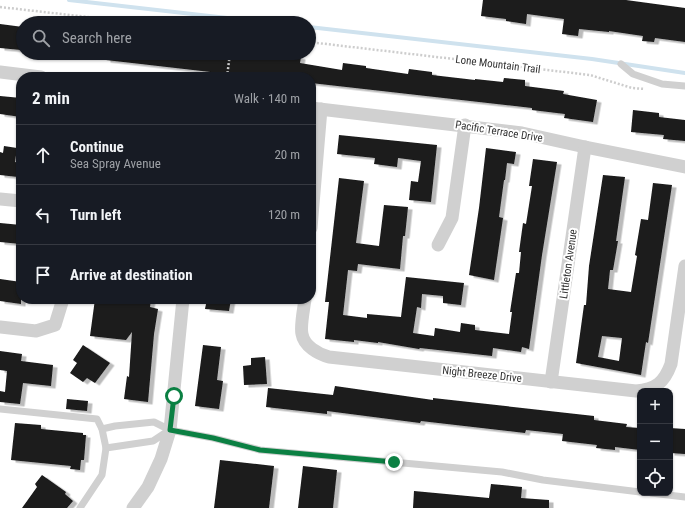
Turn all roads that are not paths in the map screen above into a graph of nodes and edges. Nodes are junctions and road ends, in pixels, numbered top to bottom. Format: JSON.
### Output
{"nodes":[{"id":1,"x":621,"y":64,"type":"dead end"},
{"id":2,"x":0,"y":72,"type":"edge"},
{"id":3,"x":16,"y":74,"type":"edge"},
{"id":4,"x":685,"y":86,"type":"edge"},
{"id":5,"x":316,"y":108,"type":"edge"},
{"id":6,"x":465,"y":125,"type":"junction"},
{"id":7,"x":585,"y":147,"type":"junction"},
{"id":8,"x":685,"y":167,"type":"edge"},
{"id":9,"x":0,"y":199,"type":"edge"},
{"id":10,"x":16,"y":201,"type":"edge"},
{"id":11,"x":438,"y":246,"type":"dead end"},
{"id":12,"x":685,"y":266,"type":"edge"},
{"id":13,"x":61,"y":304,"type":"edge"},
{"id":14,"x":183,"y":304,"type":"edge"},
{"id":15,"x":305,"y":304,"type":"edge"},
{"id":16,"x":0,"y":327,"type":"edge"},
{"id":17,"x":551,"y":382,"type":"junction"},
{"id":18,"x":0,"y":409,"type":"edge"},
{"id":19,"x":102,"y":429,"type":"junction"},
{"id":20,"x":170,"y":430,"type":"junction"},
{"id":21,"x":106,"y":448,"type":"junction"},
{"id":22,"x":637,"y":492,"type":"edge"},
{"id":23,"x":673,"y":496,"type":"edge"},
{"id":24,"x":685,"y":497,"type":"edge"},
{"id":25,"x":80,"y":508,"type":"edge"},
{"id":26,"x":133,"y":508,"type":"edge"}],
"edges":[{"from":1,"to":4,"type":"lane"},
{"from":2,"to":3,"type":"street"},
{"from":5,"to":6,"type":"street","name":"Pacific Terrace Drive"},
{"from":6,"to":7,"type":"street","name":"Pacific Terrace Drive"},
{"from":6,"to":11,"type":"street"},
{"from":7,"to":8,"type":"street","name":"Pacific Terrace Drive"},
{"from":7,"to":17,"type":"street","name":"Littleton Avenue"},
{"from":9,"to":10,"type":"street"},
{"from":12,"to":17,"type":"street","name":"Night Breeze Drive"},
{"from":13,"to":16,"type":"street"},
{"from":14,"to":20,"type":"street"},
{"from":15,"to":17,"type":"street","name":"Night Breeze Drive"},
{"from":18,"to":19,"type":"lane"},
{"from":19,"to":20,"type":"lane"},
{"from":19,"to":21,"type":"lane"},
{"from":20,"to":21,"type":"lane"},
{"from":20,"to":22,"type":"lane"},
{"from":20,"to":26,"type":"street"},
{"from":21,"to":25,"type":"lane"},
{"from":23,"to":24,"type":"lane"}]}
